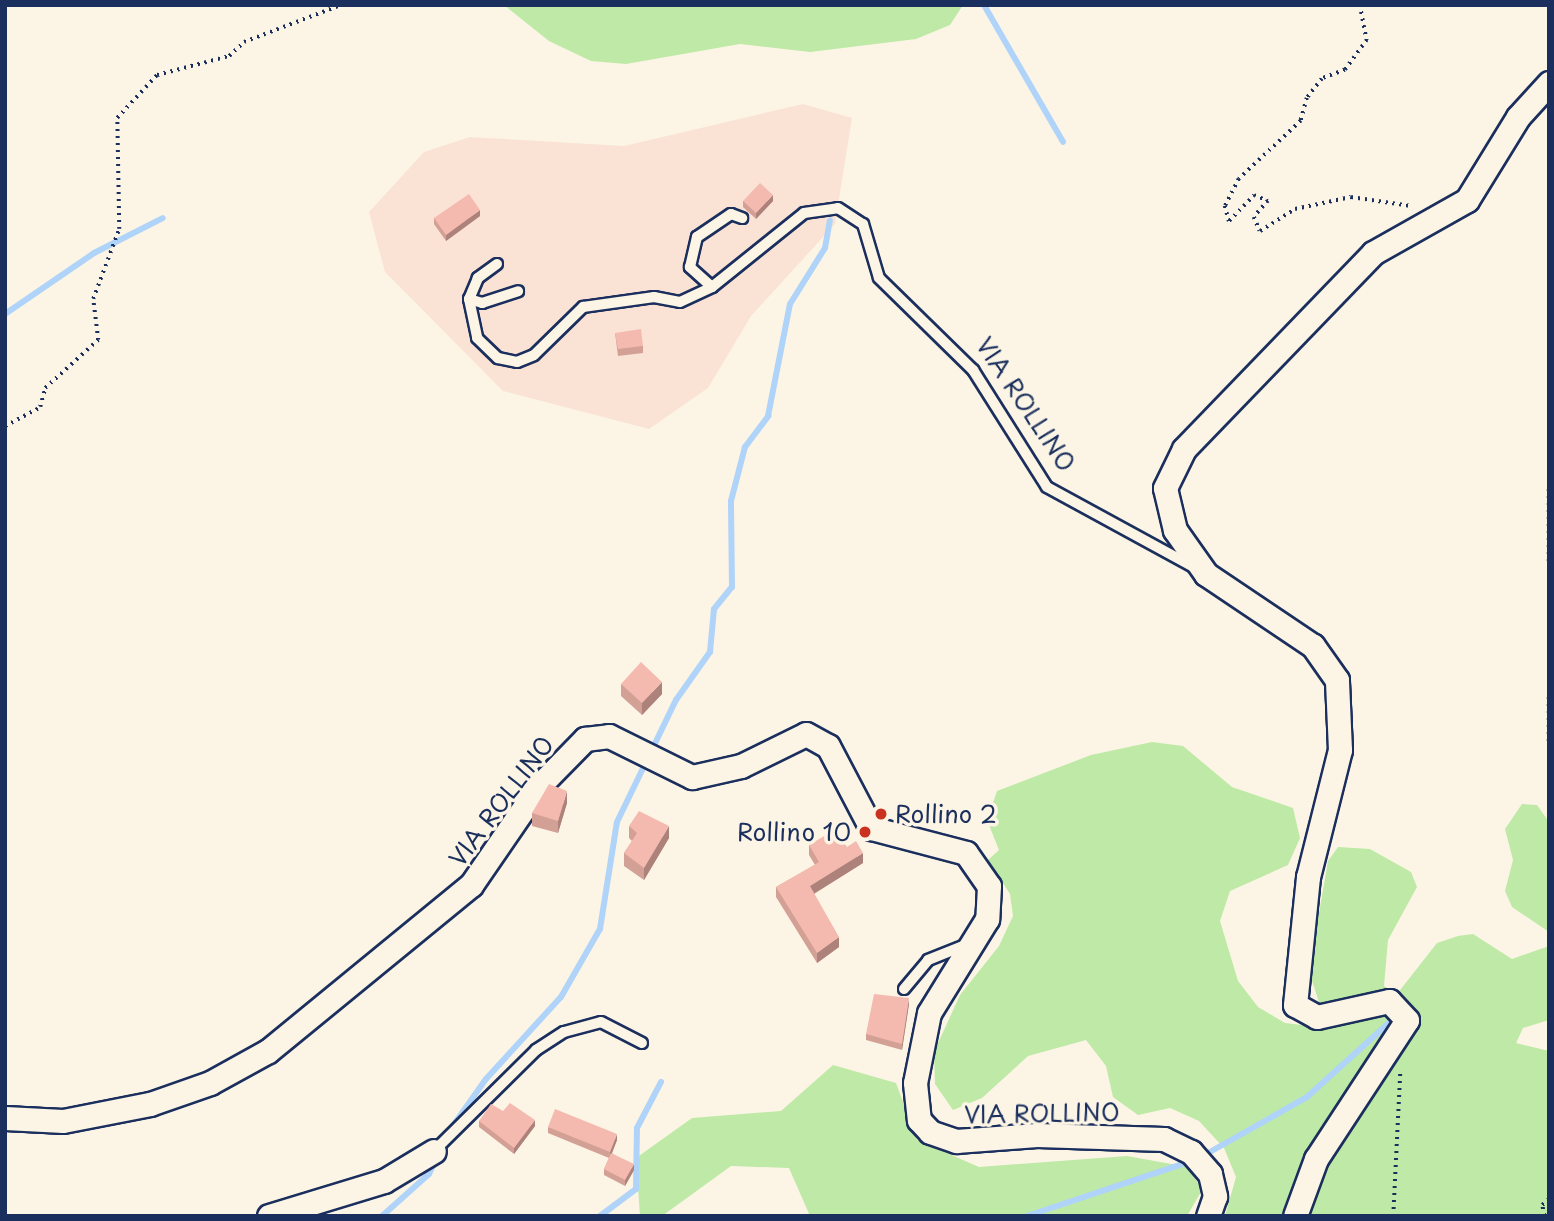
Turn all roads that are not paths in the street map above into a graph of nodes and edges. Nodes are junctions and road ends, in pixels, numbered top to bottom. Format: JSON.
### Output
{"nodes":[{"id":1,"x":1549,"y":83,"type":"edge"},
{"id":2,"x":743,"y":218,"type":"dead end"},
{"id":3,"x":497,"y":264,"type":"dead end"},
{"id":4,"x":712,"y":287,"type":"junction"},
{"id":5,"x":518,"y":291,"type":"dead end"},
{"id":6,"x":469,"y":299,"type":"junction"},
{"id":7,"x":1206,"y":574,"type":"junction"},
{"id":8,"x":977,"y":938,"type":"junction"},
{"id":9,"x":904,"y":989,"type":"dead end"},
{"id":10,"x":642,"y":1043,"type":"dead end"},
{"id":11,"x":5,"y":1118,"type":"edge"},
{"id":12,"x":434,"y":1151,"type":"joint"},
{"id":13,"x":269,"y":1216,"type":"edge"},
{"id":14,"x":1208,"y":1216,"type":"edge"},
{"id":15,"x":1295,"y":1216,"type":"edge"}],
"edges":[{"from":1,"to":7,"type":"street","name":"VIA ROLLINO"},
{"from":2,"to":4,"type":"lane"},
{"from":3,"to":6,"type":"lane"},
{"from":4,"to":6,"type":"lane","name":"VIA ROLLINO"},
{"from":4,"to":7,"type":"lane","name":"VIA ROLLINO"},
{"from":5,"to":6,"type":"lane"},
{"from":7,"to":15,"type":"street","name":"VIA ROLLINO"},
{"from":8,"to":9,"type":"lane"},
{"from":8,"to":11,"type":"street","name":"VIA ROLLINO"},
{"from":8,"to":14,"type":"street","name":"VIA ROLLINO"},
{"from":10,"to":12,"type":"lane"},
{"from":12,"to":13,"type":"street"}]}
